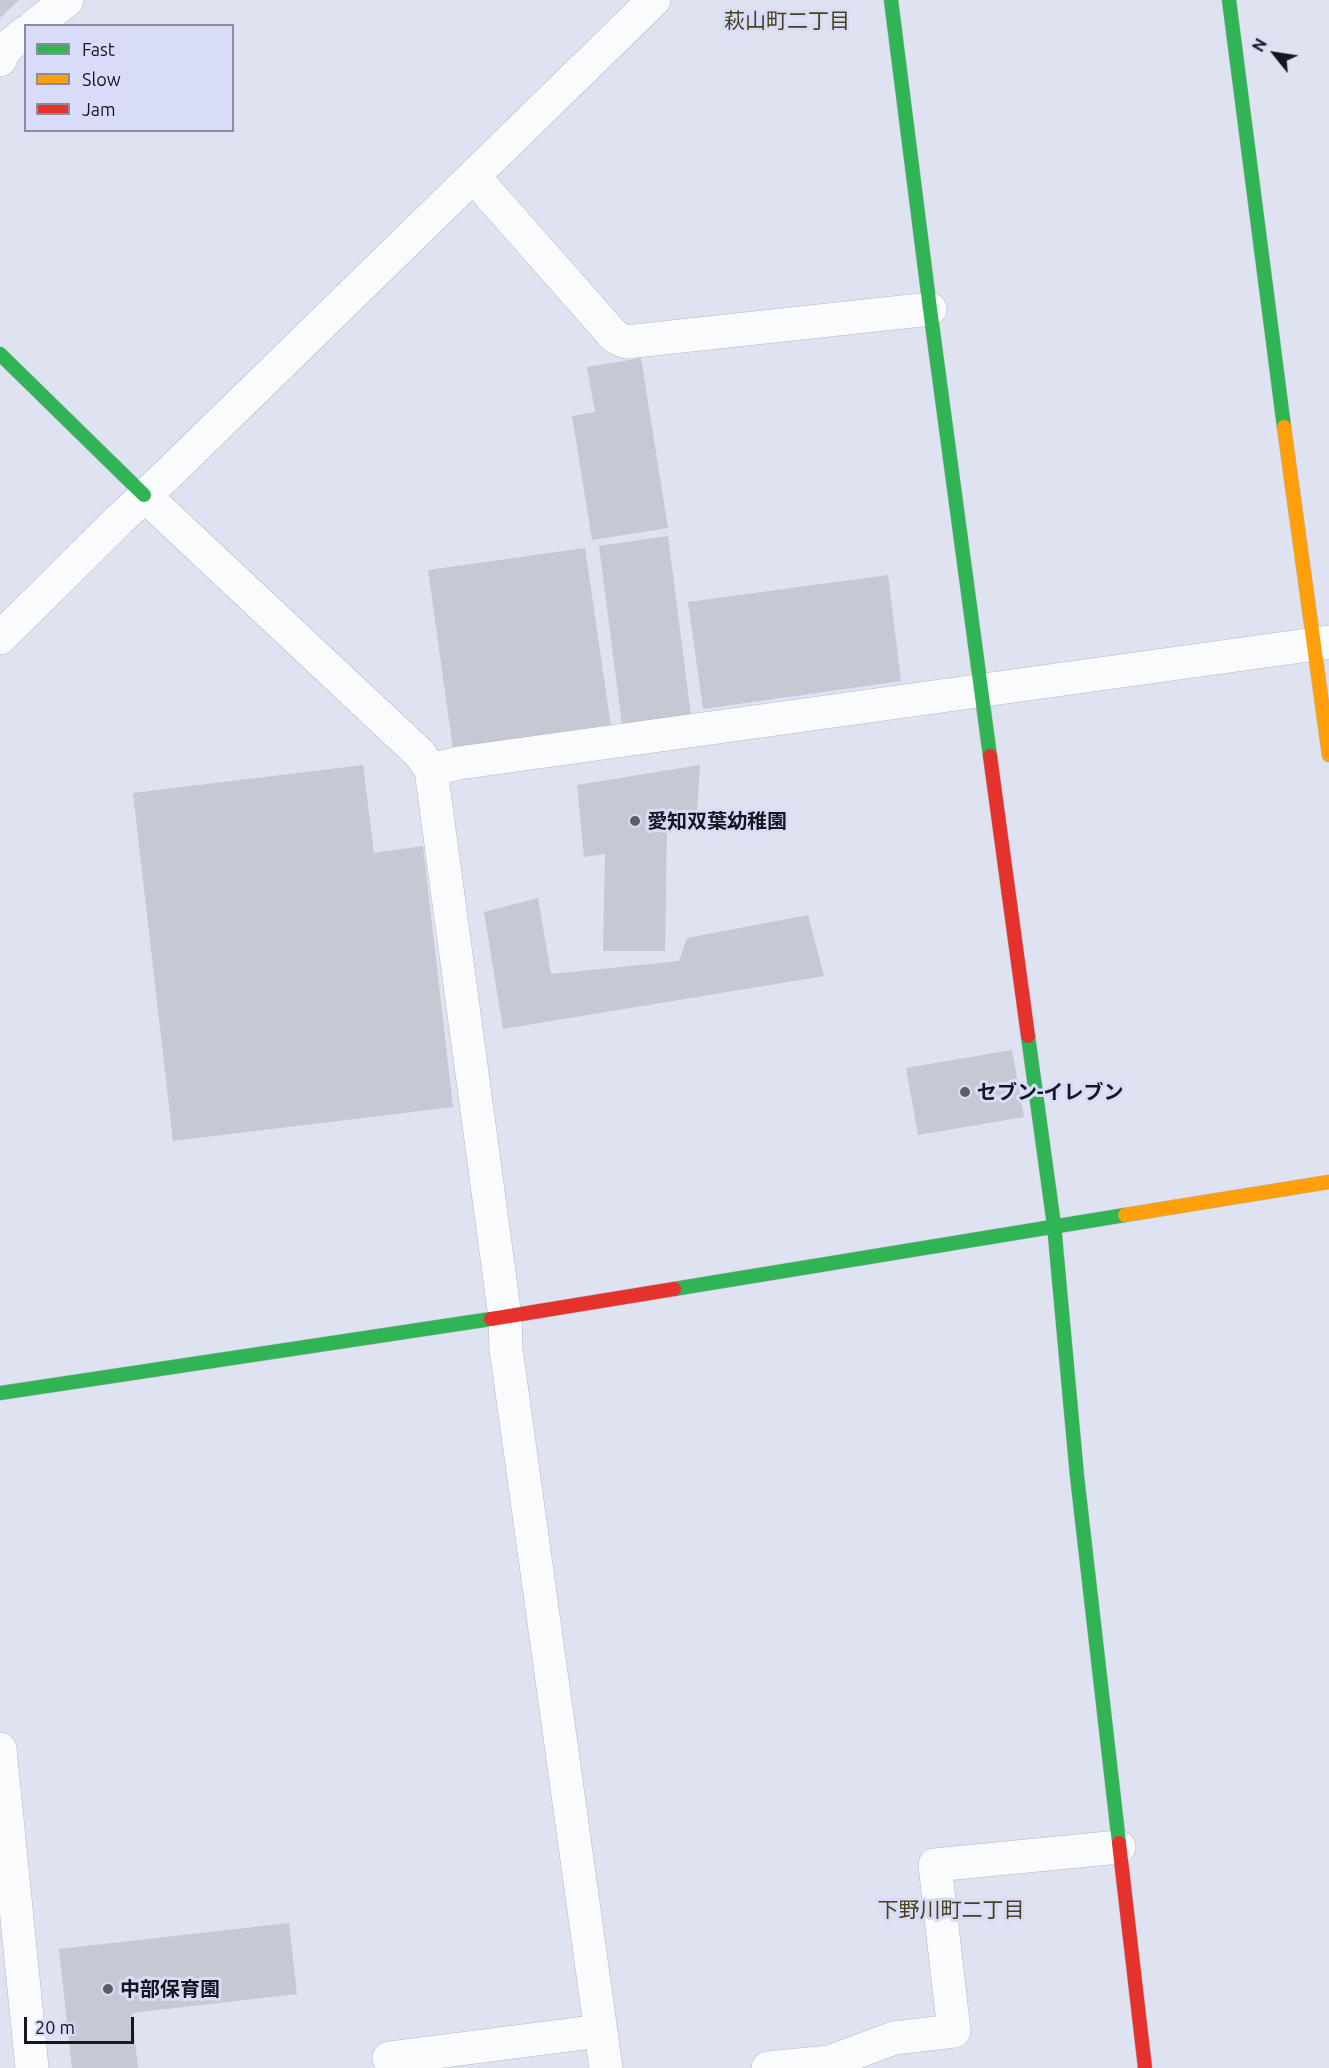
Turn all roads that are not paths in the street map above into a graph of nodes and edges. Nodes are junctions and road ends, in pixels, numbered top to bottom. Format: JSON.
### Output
{"nodes":[{"id":1,"x":67,"y":0,"type":"edge"},
{"id":2,"x":891,"y":0,"type":"edge"},
{"id":3,"x":1229,"y":0,"type":"edge"},
{"id":4,"x":651,"y":1,"type":"edge"},
{"id":5,"x":37,"y":24,"type":"edge"},
{"id":6,"x":24,"y":34,"type":"edge"},
{"id":7,"x":0,"y":60,"type":"edge"},
{"id":8,"x":474,"y":177,"type":"junction"},
{"id":9,"x":930,"y":309,"type":"junction"},
{"id":10,"x":0,"y":354,"type":"edge"},
{"id":11,"x":144,"y":495,"type":"junction"},
{"id":12,"x":0,"y":638,"type":"edge"},
{"id":13,"x":1321,"y":643,"type":"edge"},
{"id":14,"x":981,"y":690,"type":"junction"},
{"id":15,"x":1329,"y":755,"type":"edge"},
{"id":16,"x":431,"y":770,"type":"junction"},
{"id":17,"x":1329,"y":1182,"type":"edge"},
{"id":18,"x":1054,"y":1225,"type":"junction"},
{"id":19,"x":505,"y":1317,"type":"junction"},
{"id":20,"x":0,"y":1394,"type":"edge"},
{"id":21,"x":0,"y":1749,"type":"edge"},
{"id":22,"x":1119,"y":1847,"type":"junction"},
{"id":23,"x":5,"y":1865,"type":"edge"},
{"id":24,"x":600,"y":2031,"type":"junction"},
{"id":25,"x":389,"y":2058,"type":"dead end"},
{"id":26,"x":32,"y":2068,"type":"edge"},
{"id":27,"x":606,"y":2068,"type":"edge"},
{"id":28,"x":768,"y":2068,"type":"edge"},
{"id":29,"x":1145,"y":2068,"type":"edge"}],
"edges":[{"from":1,"to":5,"type":"street"},
{"from":2,"to":9,"type":"street"},
{"from":3,"to":13,"type":"street"},
{"from":4,"to":8,"type":"street"},
{"from":6,"to":7,"type":"street"},
{"from":8,"to":9,"type":"street"},
{"from":8,"to":11,"type":"street"},
{"from":9,"to":14,"type":"street"},
{"from":10,"to":11,"type":"street"},
{"from":11,"to":12,"type":"street"},
{"from":11,"to":16,"type":"street"},
{"from":13,"to":14,"type":"street"},
{"from":13,"to":15,"type":"street"},
{"from":14,"to":16,"type":"street"},
{"from":14,"to":18,"type":"street"},
{"from":16,"to":19,"type":"street"},
{"from":17,"to":18,"type":"street"},
{"from":18,"to":19,"type":"street"},
{"from":18,"to":22,"type":"street"},
{"from":19,"to":20,"type":"street"},
{"from":19,"to":24,"type":"street"},
{"from":21,"to":23,"type":"street"},
{"from":22,"to":28,"type":"street"},
{"from":22,"to":29,"type":"street"},
{"from":23,"to":26,"type":"street"},
{"from":24,"to":25,"type":"street"},
{"from":24,"to":27,"type":"street"}]}
